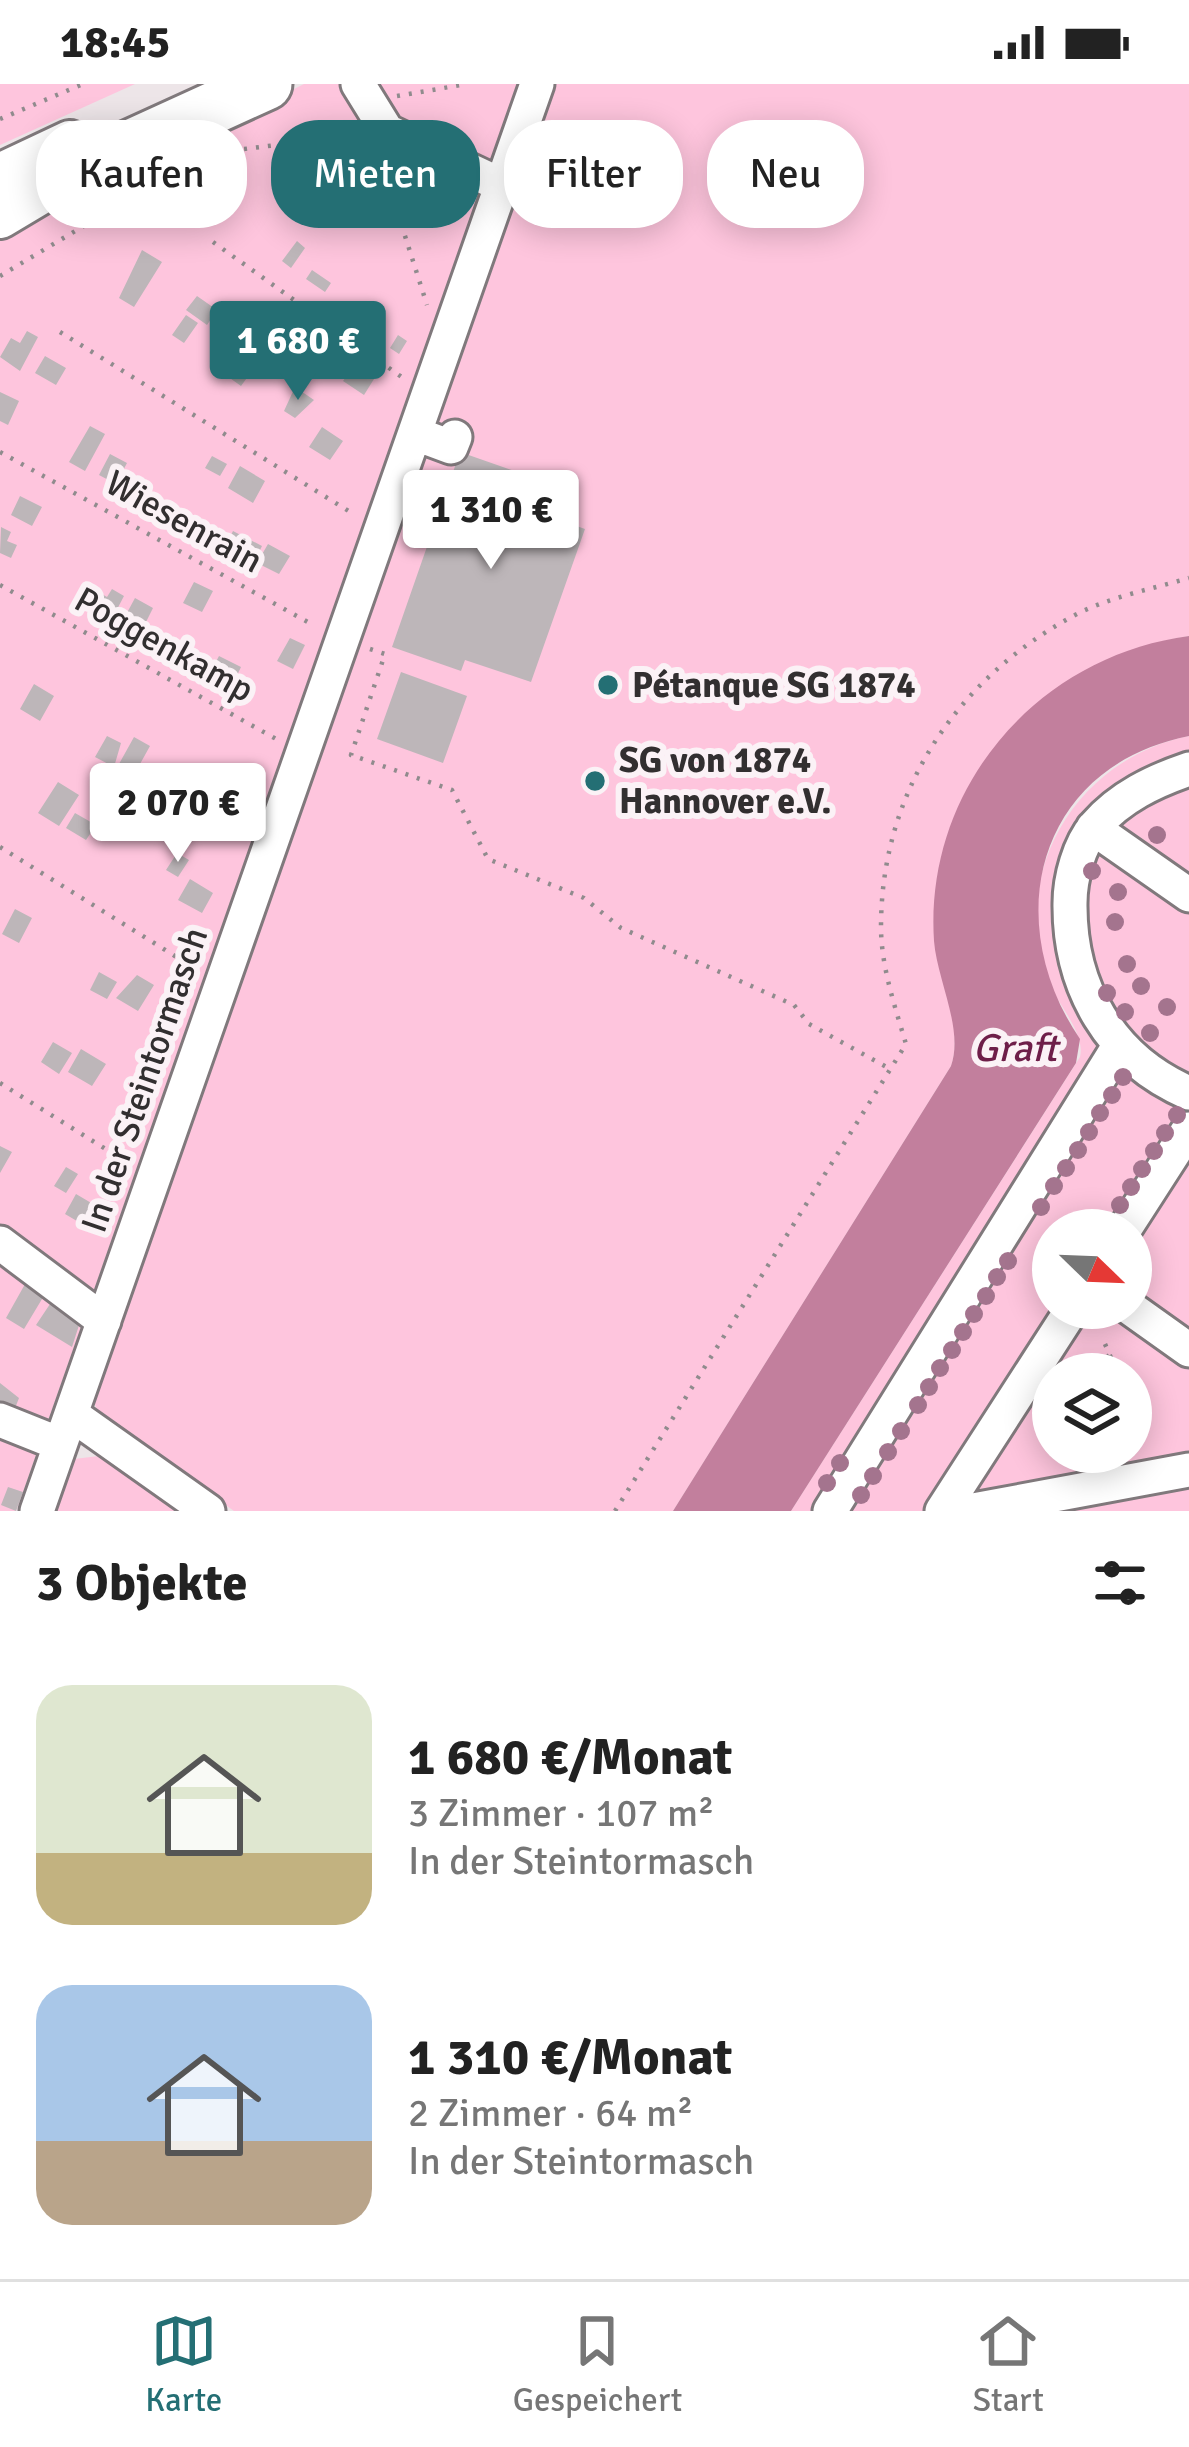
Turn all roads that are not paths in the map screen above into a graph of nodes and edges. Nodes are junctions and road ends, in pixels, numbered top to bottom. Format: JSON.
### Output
{"nodes":[{"id":1,"x":200,"y":84,"type":"edge"},
{"id":2,"x":266,"y":84,"type":"edge"},
{"id":3,"x":537,"y":84,"type":"edge"},
{"id":4,"x":371,"y":106,"type":"edge"},
{"id":5,"x":137,"y":120,"type":"edge"},
{"id":6,"x":170,"y":120,"type":"edge"},
{"id":7,"x":36,"y":166,"type":"edge"},
{"id":8,"x":0,"y":175,"type":"edge"},
{"id":9,"x":501,"y":184,"type":"junction"},
{"id":10,"x":36,"y":188,"type":"edge"},
{"id":11,"x":0,"y":217,"type":"edge"},
{"id":12,"x":416,"y":434,"type":"junction"},
{"id":13,"x":455,"y":437,"type":"dead end"},
{"id":14,"x":1189,"y":770,"type":"edge"},
{"id":15,"x":1093,"y":828,"type":"junction"},
{"id":16,"x":1189,"y":895,"type":"edge"},
{"id":17,"x":1119,"y":1046,"type":"junction"},
{"id":18,"x":1189,"y":1093,"type":"edge"},
{"id":19,"x":1189,"y":1129,"type":"edge"},
{"id":20,"x":1138,"y":1209,"type":"edge"},
{"id":21,"x":0,"y":1243,"type":"edge"},
{"id":22,"x":104,"y":1322,"type":"junction"},
{"id":23,"x":1152,"y":1324,"type":"edge"},
{"id":24,"x":1059,"y":1329,"type":"edge"},
{"id":25,"x":1189,"y":1350,"type":"edge"},
{"id":26,"x":0,"y":1420,"type":"edge"},
{"id":27,"x":65,"y":1429,"type":"junction"},
{"id":28,"x":1189,"y":1470,"type":"edge"},
{"id":29,"x":37,"y":1511,"type":"edge"},
{"id":30,"x":208,"y":1511,"type":"edge"},
{"id":31,"x":830,"y":1511,"type":"edge"},
{"id":32,"x":942,"y":1511,"type":"edge"},
{"id":33,"x":968,"y":1511,"type":"edge"}],
"edges":[{"from":1,"to":5,"type":"highway"},
{"from":2,"to":6,"type":"highway"},
{"from":3,"to":9,"type":"street","name":"In der Steintormasch"},
{"from":4,"to":9,"type":"street"},
{"from":7,"to":8,"type":"main road"},
{"from":9,"to":12,"type":"street","name":"In der Steintormasch"},
{"from":10,"to":11,"type":"main road"},
{"from":12,"to":13,"type":"street"},
{"from":12,"to":22,"type":"street","name":"In der Steintormasch"},
{"from":14,"to":15,"type":"street"},
{"from":15,"to":16,"type":"street"},
{"from":15,"to":17,"type":"street"},
{"from":17,"to":18,"type":"street"},
{"from":17,"to":31,"type":"street"},
{"from":19,"to":20,"type":"street"},
{"from":21,"to":22,"type":"street"},
{"from":22,"to":27,"type":"street","name":"In der Steintormasch"},
{"from":23,"to":25,"type":"street"},
{"from":24,"to":32,"type":"street"},
{"from":26,"to":27,"type":"street"},
{"from":27,"to":29,"type":"street","name":"In der Steintormasch"},
{"from":27,"to":30,"type":"street"},
{"from":28,"to":33,"type":"street"}]}
